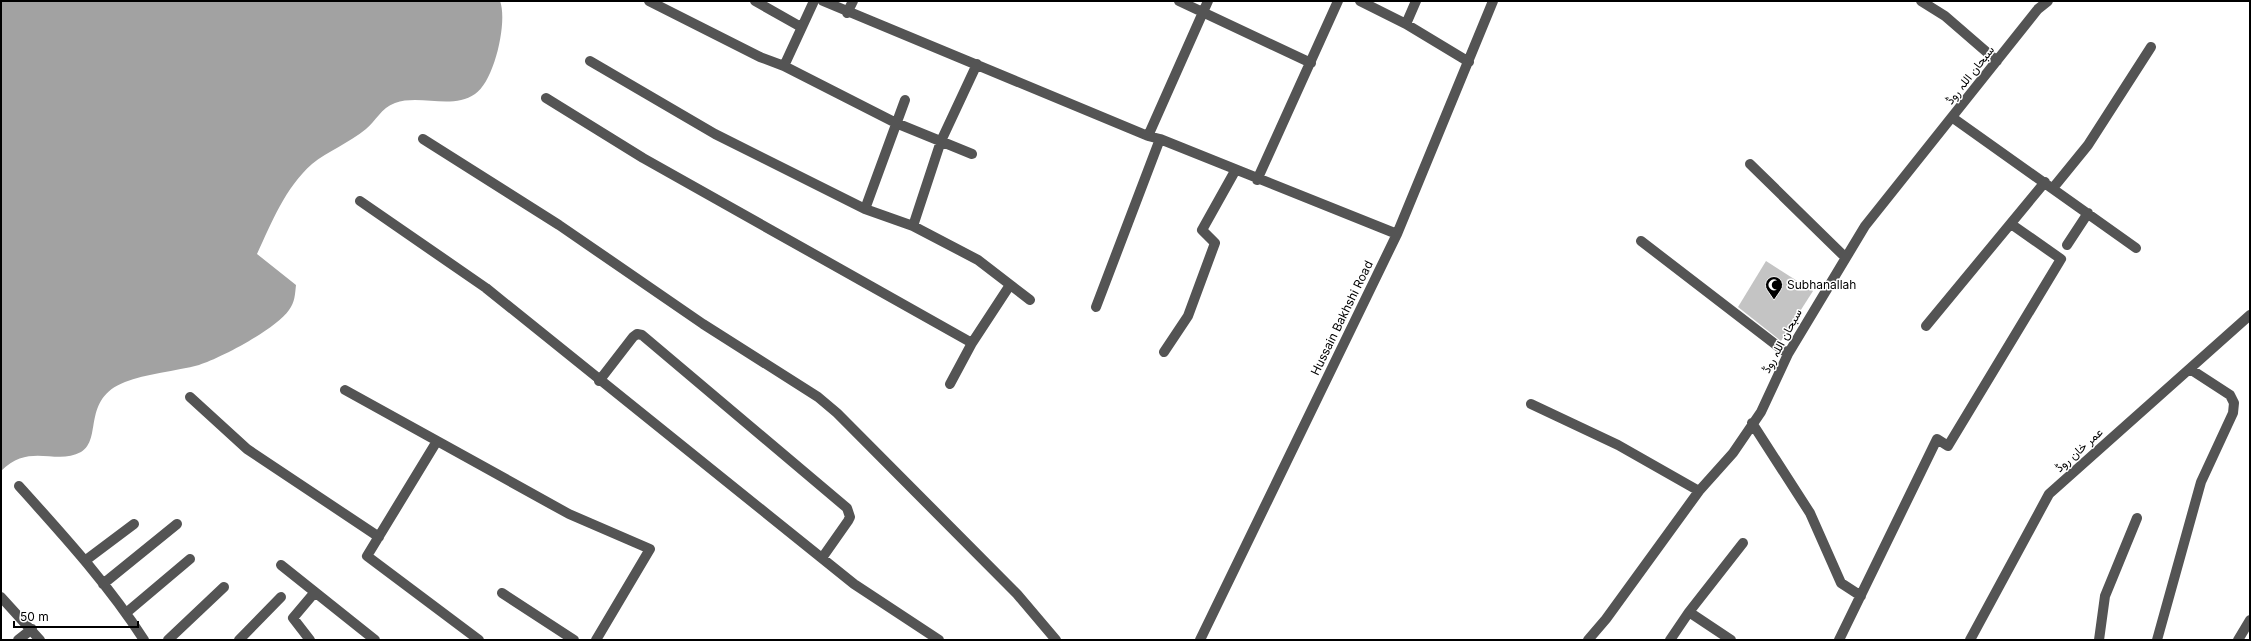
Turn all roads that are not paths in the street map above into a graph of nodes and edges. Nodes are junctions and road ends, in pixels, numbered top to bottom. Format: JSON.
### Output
{"nodes":[{"id":1,"x":649,"y":1,"type":"edge"},
{"id":2,"x":755,"y":1,"type":"edge"},
{"id":3,"x":814,"y":1,"type":"edge"},
{"id":4,"x":823,"y":1,"type":"edge"},
{"id":5,"x":854,"y":1,"type":"edge"},
{"id":6,"x":1179,"y":1,"type":"edge"},
{"id":7,"x":1208,"y":1,"type":"edge"},
{"id":8,"x":1338,"y":1,"type":"edge"},
{"id":9,"x":1416,"y":1,"type":"edge"},
{"id":10,"x":1493,"y":1,"type":"edge"},
{"id":11,"x":1921,"y":1,"type":"edge"},
{"id":12,"x":2048,"y":1,"type":"edge"},
{"id":13,"x":1365,"y":2,"type":"edge"},
{"id":14,"x":848,"y":12,"type":"junction"},
{"id":15,"x":1202,"y":13,"type":"junction"},
{"id":16,"x":1406,"y":24,"type":"junction"},
{"id":17,"x":802,"y":27,"type":"junction"},
{"id":18,"x":2151,"y":47,"type":"dead end"},
{"id":19,"x":590,"y":61,"type":"dead end"},
{"id":20,"x":1997,"y":61,"type":"junction"},
{"id":21,"x":1469,"y":62,"type":"junction"},
{"id":22,"x":1311,"y":63,"type":"junction"},
{"id":23,"x":976,"y":64,"type":"junction"},
{"id":24,"x":784,"y":66,"type":"junction"},
{"id":25,"x":546,"y":98,"type":"dead end"},
{"id":26,"x":905,"y":100,"type":"dead end"},
{"id":27,"x":1953,"y":118,"type":"junction"},
{"id":28,"x":896,"y":123,"type":"junction"},
{"id":29,"x":1148,"y":136,"type":"junction"},
{"id":30,"x":1160,"y":139,"type":"junction"},
{"id":31,"x":423,"y":140,"type":"dead end"},
{"id":32,"x":941,"y":141,"type":"junction"},
{"id":33,"x":972,"y":154,"type":"dead end"},
{"id":34,"x":1750,"y":164,"type":"dead end"},
{"id":35,"x":1235,"y":171,"type":"junction"},
{"id":36,"x":1257,"y":180,"type":"junction"},
{"id":37,"x":2045,"y":182,"type":"junction"},
{"id":38,"x":2053,"y":188,"type":"junction"},
{"id":39,"x":360,"y":201,"type":"dead end"},
{"id":40,"x":865,"y":209,"type":"junction"},
{"id":41,"x":2088,"y":213,"type":"junction"},
{"id":42,"x":2011,"y":224,"type":"junction"},
{"id":43,"x":913,"y":226,"type":"junction"},
{"id":44,"x":1397,"y":234,"type":"junction"},
{"id":45,"x":1641,"y":241,"type":"dead end"},
{"id":46,"x":2067,"y":245,"type":"dead end"},
{"id":47,"x":2136,"y":248,"type":"dead end"},
{"id":48,"x":1845,"y":257,"type":"junction"},
{"id":49,"x":1010,"y":285,"type":"junction"},
{"id":50,"x":1030,"y":300,"type":"dead end"},
{"id":51,"x":1096,"y":307,"type":"dead end"},
{"id":52,"x":2250,"y":315,"type":"edge"},
{"id":53,"x":1926,"y":326,"type":"dead end"},
{"id":54,"x":972,"y":343,"type":"junction"},
{"id":55,"x":1164,"y":352,"type":"dead end"},
{"id":56,"x":1788,"y":354,"type":"junction"},
{"id":57,"x":2190,"y":369,"type":"junction"},
{"id":58,"x":599,"y":381,"type":"junction"},
{"id":59,"x":950,"y":384,"type":"dead end"},
{"id":60,"x":345,"y":390,"type":"dead end"},
{"id":61,"x":190,"y":398,"type":"dead end"},
{"id":62,"x":1531,"y":404,"type":"dead end"},
{"id":63,"x":1752,"y":423,"type":"junction"},
{"id":64,"x":437,"y":441,"type":"junction"},
{"id":65,"x":19,"y":486,"type":"dead end"},
{"id":66,"x":1699,"y":491,"type":"junction"},
{"id":67,"x":2137,"y":518,"type":"dead end"},
{"id":68,"x":134,"y":524,"type":"dead end"},
{"id":69,"x":177,"y":524,"type":"dead end"},
{"id":70,"x":379,"y":537,"type":"junction"},
{"id":71,"x":1743,"y":543,"type":"dead end"},
{"id":72,"x":822,"y":558,"type":"junction"},
{"id":73,"x":190,"y":559,"type":"dead end"},
{"id":74,"x":86,"y":560,"type":"junction"},
{"id":75,"x":281,"y":565,"type":"dead end"},
{"id":76,"x":103,"y":584,"type":"junction"},
{"id":77,"x":224,"y":587,"type":"dead end"},
{"id":78,"x":315,"y":592,"type":"junction"},
{"id":79,"x":502,"y":593,"type":"dead end"},
{"id":80,"x":1860,"y":596,"type":"junction"},
{"id":81,"x":1,"y":597,"type":"edge"},
{"id":82,"x":281,"y":597,"type":"dead end"},
{"id":83,"x":1689,"y":612,"type":"junction"},
{"id":84,"x":126,"y":613,"type":"junction"},
{"id":85,"x":2250,"y":620,"type":"edge"},
{"id":86,"x":32,"y":629,"type":"junction"},
{"id":87,"x":18,"y":640,"type":"edge"},
{"id":88,"x":40,"y":640,"type":"edge"},
{"id":89,"x":144,"y":640,"type":"edge"},
{"id":90,"x":168,"y":640,"type":"edge"},
{"id":91,"x":239,"y":640,"type":"edge"},
{"id":92,"x":310,"y":640,"type":"edge"},
{"id":93,"x":375,"y":640,"type":"edge"},
{"id":94,"x":479,"y":640,"type":"edge"},
{"id":95,"x":574,"y":640,"type":"edge"},
{"id":96,"x":596,"y":640,"type":"edge"},
{"id":97,"x":939,"y":640,"type":"edge"},
{"id":98,"x":1055,"y":640,"type":"edge"},
{"id":99,"x":1200,"y":640,"type":"edge"},
{"id":100,"x":1588,"y":640,"type":"edge"},
{"id":101,"x":1670,"y":640,"type":"edge"},
{"id":102,"x":1731,"y":640,"type":"edge"},
{"id":103,"x":1839,"y":640,"type":"edge"},
{"id":104,"x":1970,"y":640,"type":"edge"},
{"id":105,"x":2099,"y":640,"type":"edge"},
{"id":106,"x":2157,"y":640,"type":"edge"},
{"id":107,"x":2238,"y":640,"type":"edge"}],
"edges":[{"from":1,"to":24,"type":"street"},
{"from":2,"to":17,"type":"street"},
{"from":3,"to":17,"type":"street"},
{"from":4,"to":14,"type":"street"},
{"from":5,"to":14,"type":"street"},
{"from":6,"to":15,"type":"street"},
{"from":7,"to":15,"type":"street"},
{"from":8,"to":22,"type":"street"},
{"from":9,"to":16,"type":"street"},
{"from":10,"to":21,"type":"street","name":"Hussain Bakhshi Road"},
{"from":11,"to":20,"type":"street"},
{"from":12,"to":20,"type":"street","name":"سبحان اللہ روڈ"},
{"from":13,"to":16,"type":"street"},
{"from":14,"to":23,"type":"street"},
{"from":15,"to":22,"type":"street"},
{"from":15,"to":29,"type":"street"},
{"from":16,"to":21,"type":"street"},
{"from":17,"to":24,"type":"street"},
{"from":18,"to":38,"type":"street"},
{"from":19,"to":40,"type":"street"},
{"from":20,"to":27,"type":"street","name":"سبحان اللہ روڈ"},
{"from":21,"to":44,"type":"street","name":"Hussain Bakhshi Road"},
{"from":22,"to":36,"type":"street"},
{"from":23,"to":29,"type":"street"},
{"from":23,"to":32,"type":"street"},
{"from":24,"to":28,"type":"street"},
{"from":25,"to":54,"type":"street"},
{"from":26,"to":28,"type":"street"},
{"from":27,"to":37,"type":"street"},
{"from":27,"to":48,"type":"street","name":"سبحان اللہ روڈ"},
{"from":28,"to":32,"type":"street"},
{"from":28,"to":40,"type":"street"},
{"from":29,"to":30,"type":"street"},
{"from":30,"to":35,"type":"street"},
{"from":30,"to":51,"type":"street"},
{"from":31,"to":98,"type":"street"},
{"from":32,"to":33,"type":"street"},
{"from":32,"to":43,"type":"street"},
{"from":34,"to":48,"type":"street"},
{"from":35,"to":36,"type":"street"},
{"from":35,"to":55,"type":"street"},
{"from":36,"to":44,"type":"street"},
{"from":37,"to":38,"type":"street"},
{"from":37,"to":42,"type":"street"},
{"from":38,"to":41,"type":"street"},
{"from":39,"to":58,"type":"street"},
{"from":40,"to":43,"type":"street"},
{"from":41,"to":46,"type":"street"},
{"from":41,"to":47,"type":"street"},
{"from":42,"to":53,"type":"street"},
{"from":42,"to":80,"type":"street"},
{"from":43,"to":49,"type":"street"},
{"from":44,"to":99,"type":"street","name":"Hussain Bakhshi Road"},
{"from":45,"to":56,"type":"street"},
{"from":48,"to":56,"type":"street","name":"سبحان اللہ روڈ"},
{"from":49,"to":50,"type":"street"},
{"from":49,"to":54,"type":"street"},
{"from":52,"to":57,"type":"street","name":"عمر خان روڈ"},
{"from":54,"to":59,"type":"street"},
{"from":56,"to":63,"type":"street","name":"سبحان اللہ روڈ"},
{"from":57,"to":104,"type":"street","name":"عمر خان روڈ"},
{"from":57,"to":106,"type":"street"},
{"from":58,"to":72,"type":"street"},
{"from":58,"to":72,"type":"street"},
{"from":60,"to":64,"type":"street"},
{"from":61,"to":70,"type":"street"},
{"from":62,"to":66,"type":"street"},
{"from":63,"to":66,"type":"street","name":"سبحان اللہ روڈ"},
{"from":63,"to":80,"type":"street"},
{"from":64,"to":70,"type":"street"},
{"from":64,"to":96,"type":"street"},
{"from":65,"to":74,"type":"street"},
{"from":66,"to":100,"type":"street","name":"سبحان اللہ روڈ"},
{"from":67,"to":105,"type":"street"},
{"from":68,"to":74,"type":"street"},
{"from":69,"to":76,"type":"street"},
{"from":70,"to":94,"type":"street"},
{"from":71,"to":83,"type":"street"},
{"from":72,"to":97,"type":"street"},
{"from":73,"to":84,"type":"street"},
{"from":74,"to":76,"type":"street"},
{"from":75,"to":78,"type":"street"},
{"from":76,"to":84,"type":"street"},
{"from":77,"to":90,"type":"street"},
{"from":78,"to":92,"type":"street"},
{"from":78,"to":93,"type":"street"},
{"from":79,"to":95,"type":"street"},
{"from":80,"to":103,"type":"street"},
{"from":81,"to":86,"type":"street"},
{"from":82,"to":91,"type":"street"},
{"from":83,"to":101,"type":"street"},
{"from":83,"to":102,"type":"street"},
{"from":84,"to":89,"type":"street"},
{"from":85,"to":107,"type":"street"},
{"from":86,"to":87,"type":"street"},
{"from":86,"to":88,"type":"street"}]}
